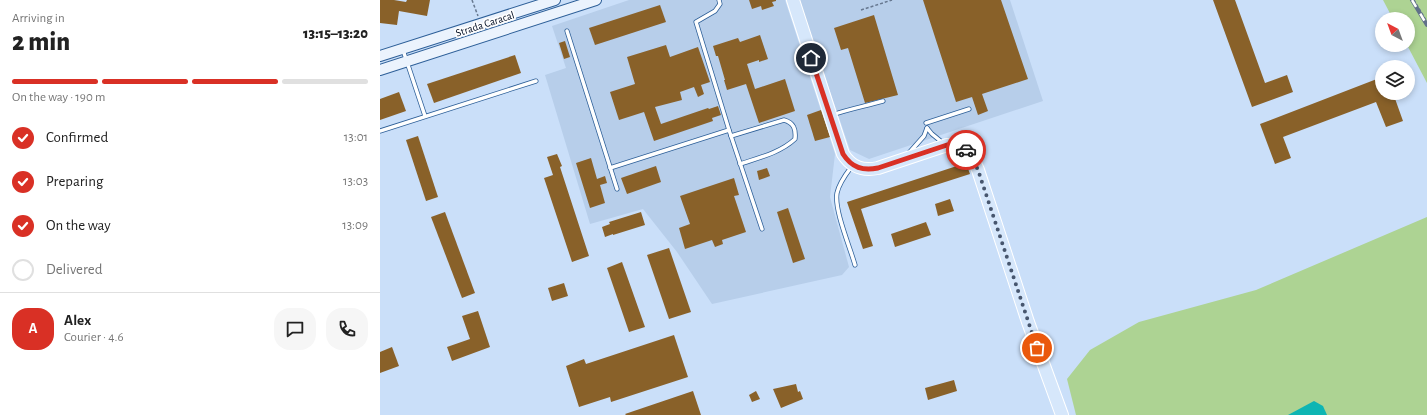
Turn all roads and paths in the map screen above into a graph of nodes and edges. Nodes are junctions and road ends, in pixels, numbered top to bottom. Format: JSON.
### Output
{"nodes":[{"id":1,"x":472,"y":0,"type":"edge"},
{"id":2,"x":555,"y":0,"type":"edge"},
{"id":3,"x":596,"y":0,"type":"edge"},
{"id":4,"x":719,"y":0,"type":"edge"},
{"id":5,"x":792,"y":0,"type":"edge"},
{"id":6,"x":892,"y":0,"type":"edge"},
{"id":7,"x":1414,"y":0,"type":"edge"},
{"id":8,"x":861,"y":10,"type":"dead end"},
{"id":9,"x":1427,"y":22,"type":"edge"},
{"id":10,"x":480,"y":24,"type":"junction"},
{"id":11,"x":567,"y":31,"type":"dead end"},
{"id":12,"x":402,"y":49,"type":"junction"},
{"id":13,"x":380,"y":56,"type":"edge"},
{"id":14,"x":407,"y":61,"type":"junction"},
{"id":15,"x":380,"y":70,"type":"edge"},
{"id":16,"x":536,"y":81,"type":"dead end"},
{"id":17,"x":883,"y":101,"type":"dead end"},
{"id":18,"x":969,"y":108,"type":"dead end"},
{"id":19,"x":830,"y":115,"type":"junction"},
{"id":20,"x":425,"y":116,"type":"junction"},
{"id":21,"x":926,"y":123,"type":"dead end"},
{"id":22,"x":729,"y":130,"type":"junction"},
{"id":23,"x":380,"y":131,"type":"edge"},
{"id":24,"x":731,"y":136,"type":"junction"},
{"id":25,"x":947,"y":145,"type":"junction"},
{"id":26,"x":895,"y":162,"type":"junction"},
{"id":27,"x":740,"y":164,"type":"junction"},
{"id":28,"x":852,"y":165,"type":"junction"},
{"id":29,"x":610,"y":168,"type":"junction"},
{"id":30,"x":617,"y":189,"type":"dead end"},
{"id":31,"x":762,"y":229,"type":"dead end"},
{"id":32,"x":855,"y":265,"type":"dead end"},
{"id":33,"x":1062,"y":415,"type":"edge"}],
"edges":[{"from":1,"to":10,"type":"path"},
{"from":2,"to":10,"type":"main road","name":"Strada Caracal"},
{"from":3,"to":14,"type":"main road","name":"Strada Caracal"},
{"from":4,"to":22,"type":"lane"},
{"from":5,"to":19,"type":"main road"},
{"from":6,"to":8,"type":"path"},
{"from":7,"to":9,"type":"path"},
{"from":10,"to":12,"type":"main road","name":"Strada Caracal"},
{"from":11,"to":29,"type":"lane"},
{"from":12,"to":13,"type":"main road","name":"Strada Caracal"},
{"from":12,"to":14,"type":"lane"},
{"from":14,"to":15,"type":"main road","name":"Strada Caracal"},
{"from":14,"to":20,"type":"lane"},
{"from":16,"to":20,"type":"lane"},
{"from":17,"to":19,"type":"lane"},
{"from":18,"to":21,"type":"lane"},
{"from":19,"to":28,"type":"main road"},
{"from":20,"to":23,"type":"lane"},
{"from":22,"to":24,"type":"lane"},
{"from":22,"to":29,"type":"lane"},
{"from":24,"to":27,"type":"lane"},
{"from":24,"to":27,"type":"lane"},
{"from":25,"to":26,"type":"main road"},
{"from":25,"to":26,"type":"lane"},
{"from":25,"to":33,"type":"main road"},
{"from":26,"to":28,"type":"main road"},
{"from":27,"to":31,"type":"lane"},
{"from":28,"to":32,"type":"lane"},
{"from":29,"to":30,"type":"lane"}]}
